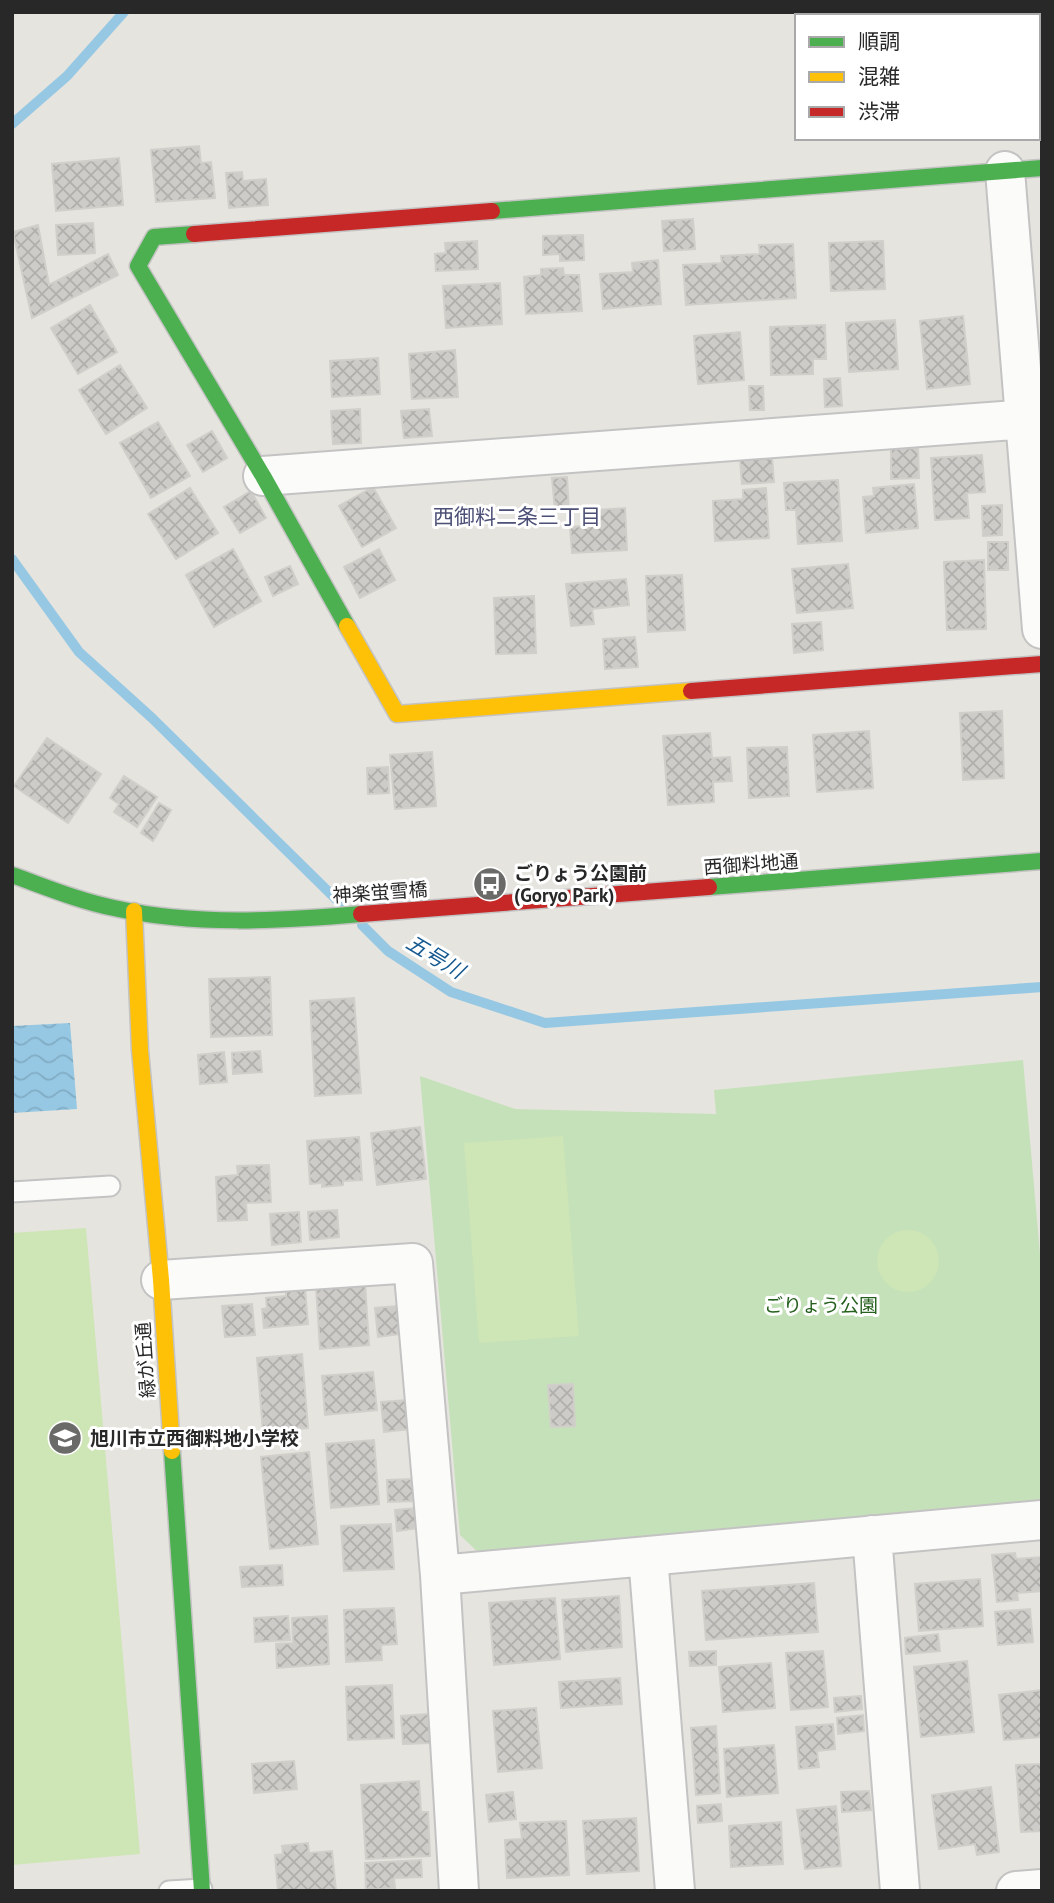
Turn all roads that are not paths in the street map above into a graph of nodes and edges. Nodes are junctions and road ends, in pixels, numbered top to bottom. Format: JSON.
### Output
{"nodes":[{"id":1,"x":1023,"y":170,"type":"edge"},
{"id":2,"x":1033,"y":419,"type":"edge"},
{"id":3,"x":263,"y":477,"type":"junction"},
{"id":4,"x":1042,"y":629,"type":"edge"},
{"id":5,"x":1042,"y":664,"type":"edge"},
{"id":6,"x":1042,"y":862,"type":"edge"},
{"id":7,"x":12,"y":875,"type":"edge"},
{"id":8,"x":464,"y":906,"type":"joint"},
{"id":9,"x":134,"y":911,"type":"junction"},
{"id":10,"x":110,"y":1186,"type":"dead end"},
{"id":11,"x":12,"y":1192,"type":"edge"},
{"id":12,"x":161,"y":1280,"type":"junction"},
{"id":13,"x":1042,"y":1520,"type":"edge"},
{"id":14,"x":872,"y":1535,"type":"junction"},
{"id":15,"x":648,"y":1556,"type":"junction"},
{"id":16,"x":440,"y":1575,"type":"junction"},
{"id":17,"x":1042,"y":1889,"type":"edge"},
{"id":18,"x":202,"y":1890,"type":"edge"},
{"id":19,"x":169,"y":1891,"type":"edge"},
{"id":20,"x":459,"y":1891,"type":"edge"},
{"id":21,"x":675,"y":1891,"type":"edge"},
{"id":22,"x":900,"y":1891,"type":"edge"},
{"id":23,"x":1016,"y":1891,"type":"edge"}],
"edges":[{"from":1,"to":2,"type":"street"},
{"from":1,"to":3,"type":"street"},
{"from":2,"to":3,"type":"street"},
{"from":2,"to":4,"type":"street"},
{"from":3,"to":5,"type":"street"},
{"from":6,"to":8,"type":"street","name":"西御料地通"},
{"from":7,"to":9,"type":"street"},
{"from":8,"to":9,"type":"street","name":"神楽蛍雪橋"},
{"from":9,"to":12,"type":"street","name":"緑が丘通"},
{"from":10,"to":11,"type":"lane"},
{"from":12,"to":16,"type":"street"},
{"from":12,"to":18,"type":"street","name":"緑が丘通"},
{"from":13,"to":14,"type":"street"},
{"from":14,"to":15,"type":"street"},
{"from":14,"to":22,"type":"street"},
{"from":15,"to":16,"type":"street"},
{"from":15,"to":21,"type":"street"},
{"from":16,"to":20,"type":"street"},
{"from":17,"to":23,"type":"street"},
{"from":18,"to":19,"type":"lane"}]}
